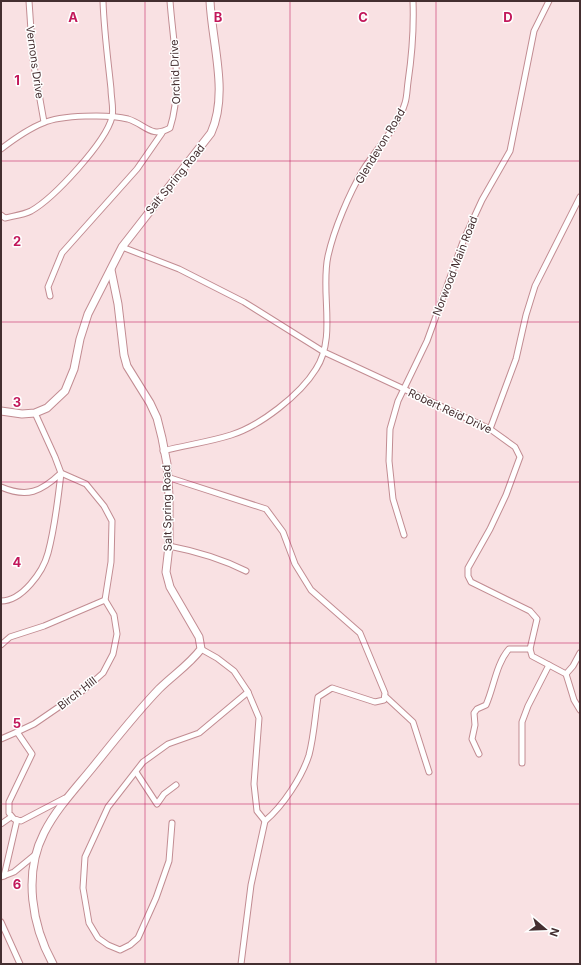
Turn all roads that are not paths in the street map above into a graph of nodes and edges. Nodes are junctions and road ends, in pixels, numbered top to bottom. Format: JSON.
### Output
{"nodes":[{"id":1,"x":29,"y":1,"type":"edge"},
{"id":2,"x":103,"y":1,"type":"edge"},
{"id":3,"x":170,"y":1,"type":"edge"},
{"id":4,"x":210,"y":1,"type":"edge"},
{"id":5,"x":413,"y":1,"type":"edge"},
{"id":6,"x":549,"y":1,"type":"edge"},
{"id":7,"x":112,"y":116,"type":"junction"},
{"id":8,"x":44,"y":122,"type":"junction"},
{"id":9,"x":162,"y":133,"type":"junction"},
{"id":10,"x":1,"y":149,"type":"edge"},
{"id":11,"x":580,"y":197,"type":"edge"},
{"id":12,"x":1,"y":215,"type":"edge"},
{"id":13,"x":122,"y":247,"type":"junction"},
{"id":14,"x":111,"y":270,"type":"junction"},
{"id":15,"x":50,"y":296,"type":"dead end"},
{"id":16,"x":324,"y":352,"type":"junction"},
{"id":17,"x":404,"y":390,"type":"junction"},
{"id":18,"x":1,"y":411,"type":"edge"},
{"id":19,"x":34,"y":413,"type":"junction"},
{"id":20,"x":490,"y":429,"type":"junction"},
{"id":21,"x":163,"y":451,"type":"junction"},
{"id":22,"x":61,"y":473,"type":"junction"},
{"id":23,"x":168,"y":477,"type":"junction"},
{"id":24,"x":1,"y":488,"type":"edge"},
{"id":25,"x":404,"y":535,"type":"dead end"},
{"id":26,"x":169,"y":546,"type":"junction"},
{"id":27,"x":246,"y":571,"type":"dead end"},
{"id":28,"x":105,"y":600,"type":"junction"},
{"id":29,"x":1,"y":602,"type":"edge"},
{"id":30,"x":1,"y":645,"type":"edge"},
{"id":31,"x":200,"y":649,"type":"junction"},
{"id":32,"x":530,"y":649,"type":"junction"},
{"id":33,"x":580,"y":653,"type":"edge"},
{"id":34,"x":549,"y":665,"type":"junction"},
{"id":35,"x":566,"y":674,"type":"junction"},
{"id":36,"x":248,"y":692,"type":"junction"},
{"id":37,"x":386,"y":697,"type":"junction"},
{"id":38,"x":580,"y":710,"type":"edge"},
{"id":39,"x":16,"y":732,"type":"junction"},
{"id":40,"x":1,"y":739,"type":"edge"},
{"id":41,"x":479,"y":754,"type":"dead end"},
{"id":42,"x":522,"y":763,"type":"dead end"},
{"id":43,"x":136,"y":772,"type":"junction"},
{"id":44,"x":429,"y":772,"type":"dead end"},
{"id":45,"x":176,"y":785,"type":"dead end"},
{"id":46,"x":70,"y":796,"type":"junction"},
{"id":47,"x":11,"y":816,"type":"junction"},
{"id":48,"x":17,"y":820,"type":"junction"},
{"id":49,"x":265,"y":821,"type":"junction"},
{"id":50,"x":172,"y":823,"type":"dead end"},
{"id":51,"x":1,"y":824,"type":"edge"},
{"id":52,"x":36,"y":854,"type":"junction"},
{"id":53,"x":3,"y":876,"type":"edge"},
{"id":54,"x":1,"y":922,"type":"edge"},
{"id":55,"x":20,"y":964,"type":"edge"},
{"id":56,"x":53,"y":964,"type":"edge"},
{"id":57,"x":241,"y":964,"type":"edge"}],
"edges":[{"from":1,"to":8,"type":"street","name":"Vernons Drive"},
{"from":2,"to":7,"type":"street"},
{"from":3,"to":9,"type":"street","name":"Orchid Drive"},
{"from":4,"to":13,"type":"street","name":"Salt Spring Road"},
{"from":5,"to":16,"type":"street","name":"Glendevon Road"},
{"from":6,"to":17,"type":"street","name":"Norwood Main Road"},
{"from":7,"to":8,"type":"street"},
{"from":7,"to":9,"type":"street"},
{"from":7,"to":12,"type":"street"},
{"from":8,"to":10,"type":"street"},
{"from":9,"to":15,"type":"street","name":"Orchid Drive"},
{"from":11,"to":20,"type":"street"},
{"from":13,"to":14,"type":"street","name":"Salt Spring Road"},
{"from":13,"to":16,"type":"street","name":"Robert Reid Drive"},
{"from":14,"to":19,"type":"street"},
{"from":14,"to":21,"type":"street","name":"Salt Spring Road"},
{"from":16,"to":17,"type":"street","name":"Robert Reid Drive"},
{"from":16,"to":21,"type":"street","name":"Glendevon Road"},
{"from":17,"to":20,"type":"street","name":"Robert Reid Drive"},
{"from":17,"to":25,"type":"street","name":"Norwood Main Road"},
{"from":18,"to":19,"type":"street"},
{"from":19,"to":22,"type":"street"},
{"from":20,"to":32,"type":"street","name":"Robert Reid Drive"},
{"from":21,"to":23,"type":"street","name":"Salt Spring Road"},
{"from":22,"to":24,"type":"street"},
{"from":22,"to":28,"type":"street"},
{"from":22,"to":29,"type":"street"},
{"from":23,"to":26,"type":"street","name":"Salt Spring Road"},
{"from":23,"to":37,"type":"street"},
{"from":26,"to":27,"type":"street"},
{"from":26,"to":31,"type":"street","name":"Salt Spring Road"},
{"from":28,"to":30,"type":"street"},
{"from":28,"to":39,"type":"street","name":"Birch Hill"},
{"from":31,"to":36,"type":"street"},
{"from":31,"to":46,"type":"street"},
{"from":32,"to":34,"type":"street"},
{"from":32,"to":41,"type":"street"},
{"from":33,"to":35,"type":"street"},
{"from":34,"to":35,"type":"street"},
{"from":34,"to":42,"type":"street"},
{"from":35,"to":38,"type":"street"},
{"from":36,"to":43,"type":"street"},
{"from":36,"to":49,"type":"street"},
{"from":37,"to":44,"type":"street"},
{"from":37,"to":49,"type":"street"},
{"from":39,"to":40,"type":"street","name":"Birch Hill"},
{"from":39,"to":47,"type":"street"},
{"from":43,"to":45,"type":"street"},
{"from":43,"to":50,"type":"street"},
{"from":46,"to":48,"type":"street"},
{"from":46,"to":52,"type":"street"},
{"from":47,"to":48,"type":"street"},
{"from":47,"to":51,"type":"street"},
{"from":48,"to":53,"type":"street"},
{"from":49,"to":57,"type":"street"},
{"from":52,"to":53,"type":"street"},
{"from":52,"to":56,"type":"street"},
{"from":54,"to":55,"type":"street"}]}
